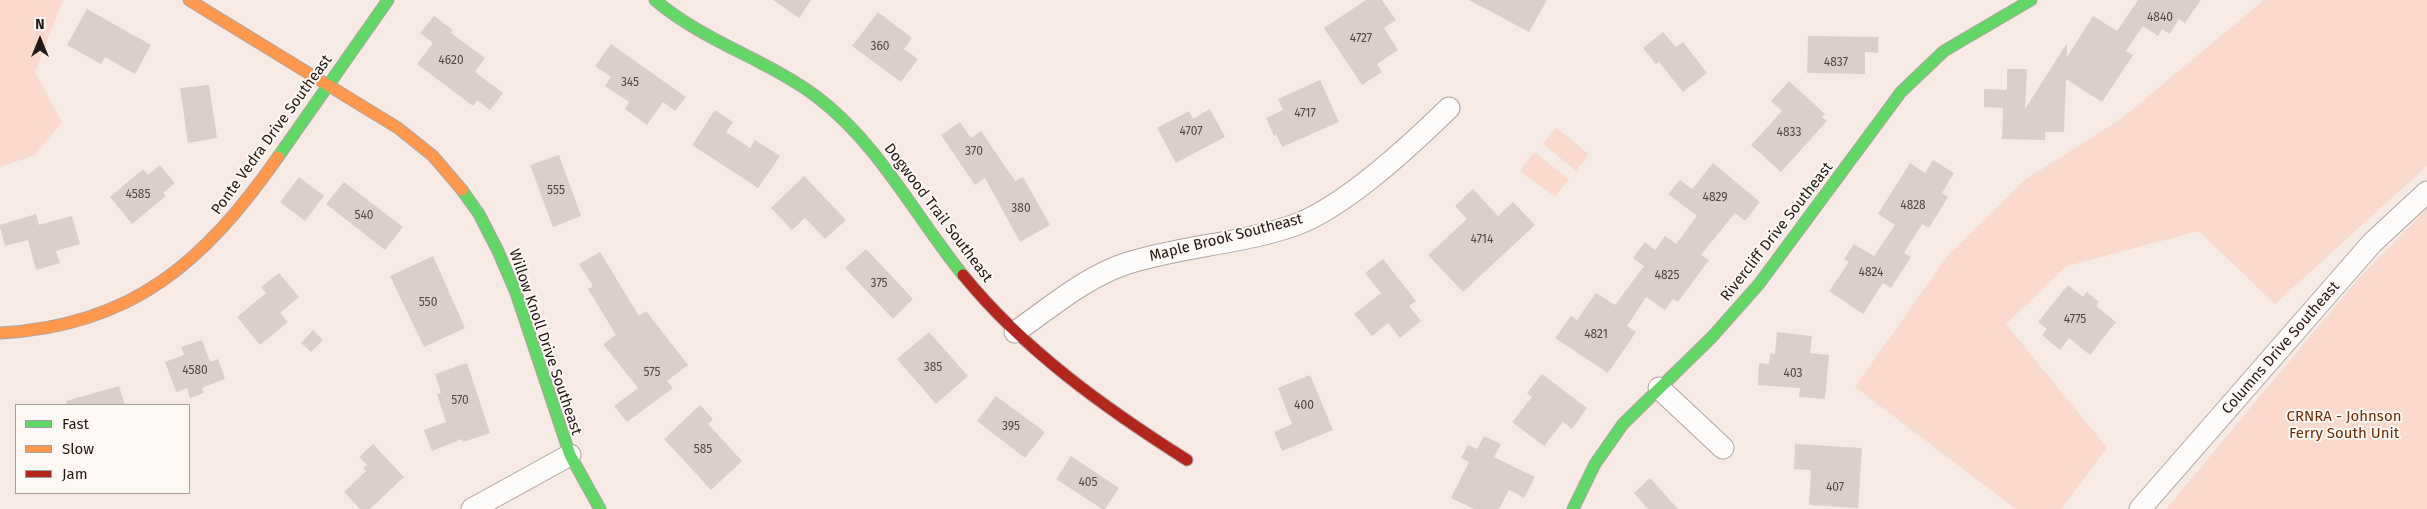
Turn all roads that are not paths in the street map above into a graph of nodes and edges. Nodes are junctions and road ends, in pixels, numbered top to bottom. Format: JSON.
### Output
{"nodes":[{"id":1,"x":189,"y":0,"type":"edge"},
{"id":2,"x":388,"y":0,"type":"edge"},
{"id":3,"x":655,"y":0,"type":"edge"},
{"id":4,"x":2031,"y":0,"type":"edge"},
{"id":5,"x":327,"y":86,"type":"junction"},
{"id":6,"x":1449,"y":108,"type":"dead end"},
{"id":7,"x":2427,"y":192,"type":"edge"},
{"id":8,"x":1015,"y":332,"type":"junction"},
{"id":9,"x":0,"y":333,"type":"edge"},
{"id":10,"x":1659,"y":388,"type":"junction"},
{"id":11,"x":1723,"y":448,"type":"dead end"},
{"id":12,"x":570,"y":455,"type":"junction"},
{"id":13,"x":1187,"y":460,"type":"dead end"},
{"id":14,"x":472,"y":509,"type":"edge"},
{"id":15,"x":600,"y":509,"type":"edge"},
{"id":16,"x":1572,"y":509,"type":"edge"},
{"id":17,"x":2140,"y":509,"type":"edge"}],
"edges":[{"from":1,"to":5,"type":"street","name":"Willow Knoll Drive Southeast"},
{"from":2,"to":5,"type":"street","name":"Ponte Vedra Drive Southeast"},
{"from":3,"to":8,"type":"street","name":"Dogwood Trail Southeast"},
{"from":4,"to":10,"type":"street","name":"Rivercliff Drive Southeast"},
{"from":5,"to":9,"type":"street","name":"Ponte Vedra Drive Southeast"},
{"from":5,"to":12,"type":"street","name":"Willow Knoll Drive Southeast"},
{"from":6,"to":8,"type":"street","name":"Maple Brook Southeast"},
{"from":7,"to":17,"type":"street","name":"Columns Drive Southeast"},
{"from":8,"to":13,"type":"street","name":"Dogwood Trail Southeast"},
{"from":10,"to":11,"type":"street"},
{"from":10,"to":16,"type":"street","name":"Rivercliff Drive Southeast"},
{"from":12,"to":14,"type":"street"},
{"from":12,"to":15,"type":"street","name":"Willow Knoll Drive Southeast"}]}
